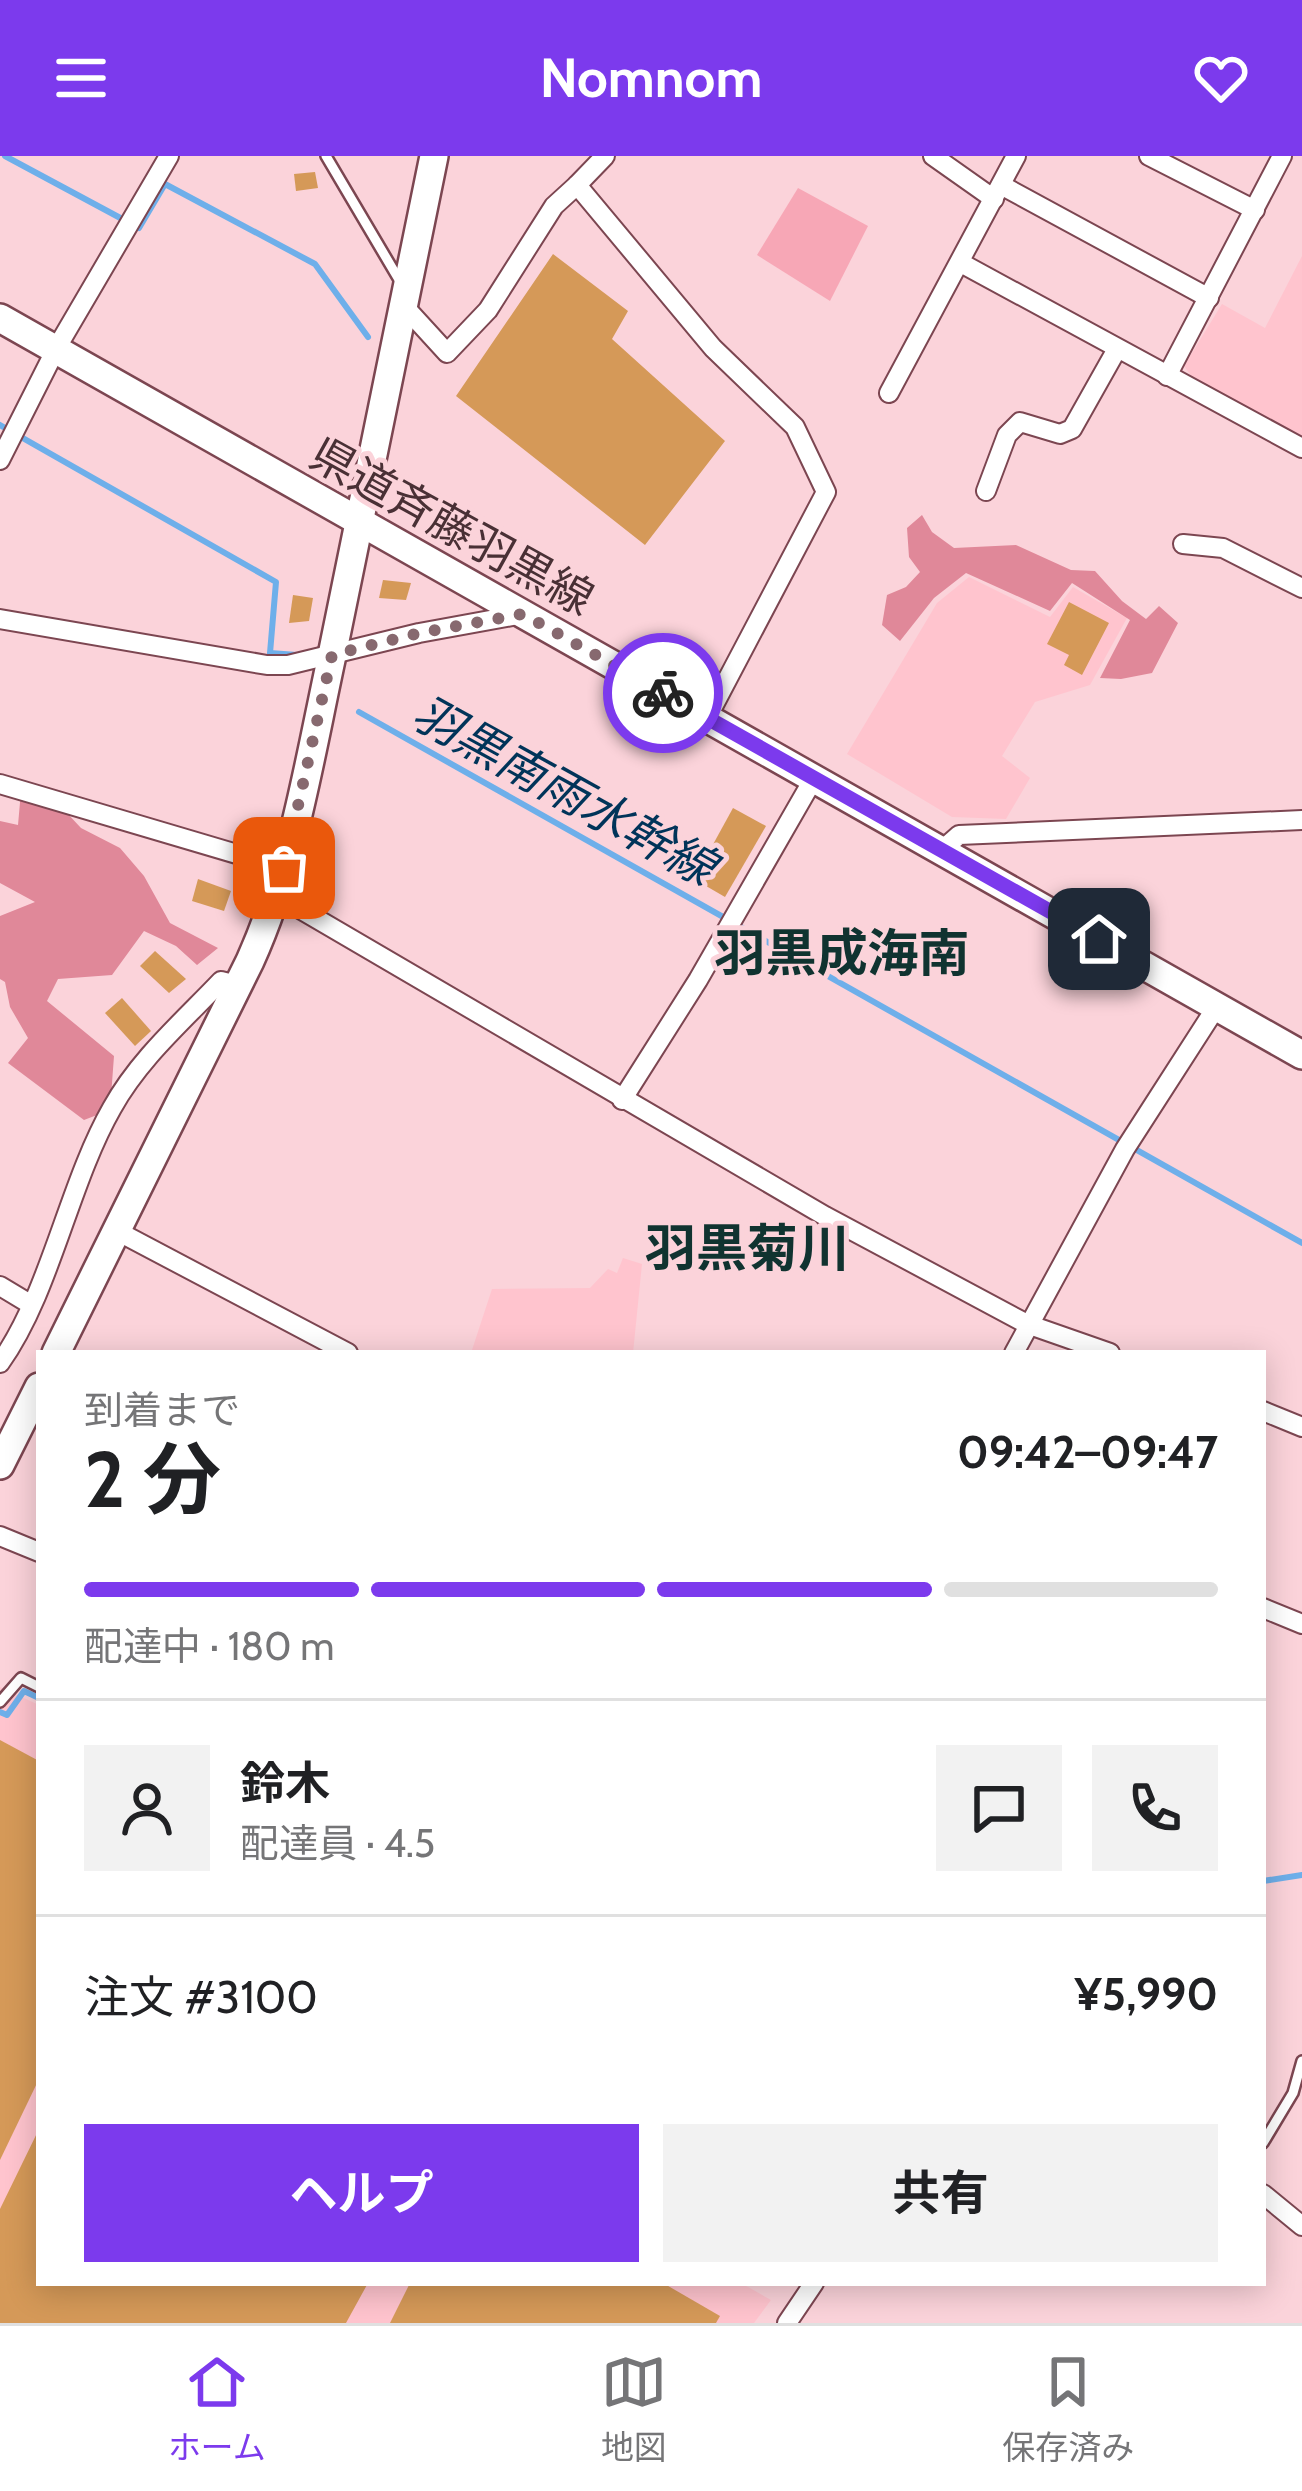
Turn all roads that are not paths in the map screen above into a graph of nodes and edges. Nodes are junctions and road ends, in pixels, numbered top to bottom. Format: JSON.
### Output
{"nodes":[{"id":1,"x":169,"y":156,"type":"edge"},
{"id":2,"x":326,"y":156,"type":"edge"},
{"id":3,"x":434,"y":156,"type":"edge"},
{"id":4,"x":605,"y":156,"type":"edge"},
{"id":5,"x":933,"y":156,"type":"edge"},
{"id":6,"x":1016,"y":156,"type":"edge"},
{"id":7,"x":1149,"y":156,"type":"edge"},
{"id":8,"x":1282,"y":156,"type":"edge"},
{"id":9,"x":577,"y":184,"type":"junction"},
{"id":10,"x":998,"y":192,"type":"junction"},
{"id":11,"x":1255,"y":210,"type":"junction"},
{"id":12,"x":961,"y":263,"type":"junction"},
{"id":13,"x":1209,"y":298,"type":"junction"},
{"id":14,"x":406,"y":300,"type":"junction"},
{"id":15,"x":0,"y":318,"type":"edge"},
{"id":16,"x":56,"y":349,"type":"junction"},
{"id":17,"x":1117,"y":349,"type":"junction"},
{"id":18,"x":1167,"y":376,"type":"junction"},
{"id":19,"x":890,"y":393,"type":"dead end"},
{"id":20,"x":1302,"y":448,"type":"edge"},
{"id":21,"x":0,"y":460,"type":"edge"},
{"id":22,"x":986,"y":490,"type":"dead end"},
{"id":23,"x":361,"y":523,"type":"junction"},
{"id":24,"x":1183,"y":544,"type":"dead end"},
{"id":25,"x":1302,"y":588,"type":"edge"},
{"id":26,"x":523,"y":614,"type":"junction"},
{"id":27,"x":0,"y":620,"type":"edge"},
{"id":28,"x":332,"y":655,"type":"junction"},
{"id":29,"x":706,"y":718,"type":"junction"},
{"id":30,"x":814,"y":778,"type":"junction"},
{"id":31,"x":0,"y":784,"type":"edge"},
{"id":32,"x":1302,"y":820,"type":"edge"},
{"id":33,"x":941,"y":850,"type":"junction"},
{"id":34,"x":280,"y":881,"type":"junction"},
{"id":35,"x":237,"y":985,"type":"junction"},
{"id":36,"x":1217,"y":1006,"type":"junction"},
{"id":37,"x":1302,"y":1054,"type":"edge"},
{"id":38,"x":622,"y":1100,"type":"junction"},
{"id":39,"x":117,"y":1231,"type":"junction"},
{"id":40,"x":0,"y":1286,"type":"edge"},
{"id":41,"x":30,"y":1304,"type":"junction"},
{"id":42,"x":1027,"y":1324,"type":"junction"},
{"id":43,"x":58,"y":1350,"type":"edge"},
{"id":44,"x":342,"y":1350,"type":"edge"},
{"id":45,"x":1015,"y":1350,"type":"edge"},
{"id":46,"x":1101,"y":1350,"type":"edge"},
{"id":47,"x":0,"y":1363,"type":"edge"},
{"id":48,"x":36,"y":1393,"type":"edge"},
{"id":49,"x":1266,"y":1412,"type":"edge"},
{"id":50,"x":1302,"y":1427,"type":"edge"},
{"id":51,"x":0,"y":1465,"type":"edge"},
{"id":52,"x":0,"y":1536,"type":"edge"},
{"id":53,"x":36,"y":1551,"type":"edge"},
{"id":54,"x":1266,"y":1609,"type":"edge"},
{"id":55,"x":1302,"y":1624,"type":"edge"},
{"id":56,"x":36,"y":1686,"type":"edge"},
{"id":57,"x":0,"y":1702,"type":"edge"},
{"id":58,"x":1302,"y":2061,"type":"edge"},
{"id":59,"x":1266,"y":2139,"type":"edge"},
{"id":60,"x":1266,"y":2196,"type":"edge"},
{"id":61,"x":1302,"y":2226,"type":"edge"},
{"id":62,"x":812,"y":2286,"type":"edge"},
{"id":63,"x":787,"y":2323,"type":"edge"}],
"edges":[{"from":1,"to":16,"type":"street"},
{"from":2,"to":14,"type":"lane"},
{"from":3,"to":14,"type":"main road"},
{"from":4,"to":9,"type":"street"},
{"from":5,"to":10,"type":"street"},
{"from":6,"to":10,"type":"street"},
{"from":7,"to":11,"type":"street"},
{"from":8,"to":11,"type":"street"},
{"from":9,"to":14,"type":"street"},
{"from":9,"to":29,"type":"street"},
{"from":10,"to":12,"type":"street"},
{"from":10,"to":13,"type":"street"},
{"from":11,"to":13,"type":"street"},
{"from":12,"to":17,"type":"street"},
{"from":12,"to":19,"type":"street"},
{"from":13,"to":18,"type":"street"},
{"from":14,"to":23,"type":"main road"},
{"from":15,"to":16,"type":"main road","name":"県道斉藤羽黒線"},
{"from":16,"to":21,"type":"street"},
{"from":16,"to":23,"type":"main road","name":"県道斉藤羽黒線"},
{"from":17,"to":18,"type":"street"},
{"from":17,"to":22,"type":"street"},
{"from":18,"to":20,"type":"street"},
{"from":23,"to":26,"type":"main road","name":"県道斉藤羽黒線"},
{"from":23,"to":28,"type":"main road"},
{"from":24,"to":25,"type":"street"},
{"from":26,"to":28,"type":"street"},
{"from":26,"to":29,"type":"main road","name":"県道斉藤羽黒線"},
{"from":27,"to":28,"type":"street"},
{"from":28,"to":34,"type":"main road"},
{"from":29,"to":30,"type":"main road","name":"県道斉藤羽黒線"},
{"from":30,"to":33,"type":"main road","name":"県道斉藤羽黒線"},
{"from":30,"to":38,"type":"street"},
{"from":31,"to":34,"type":"street"},
{"from":32,"to":33,"type":"street"},
{"from":33,"to":36,"type":"main road","name":"県道斉藤羽黒線"},
{"from":34,"to":35,"type":"main road"},
{"from":34,"to":38,"type":"street"},
{"from":35,"to":39,"type":"main road"},
{"from":35,"to":41,"type":"street"},
{"from":36,"to":37,"type":"main road","name":"県道斉藤羽黒線"},
{"from":36,"to":42,"type":"street"},
{"from":38,"to":42,"type":"street"},
{"from":39,"to":43,"type":"main road"},
{"from":39,"to":44,"type":"street"},
{"from":40,"to":41,"type":"street"},
{"from":41,"to":47,"type":"street"},
{"from":42,"to":45,"type":"street"},
{"from":42,"to":46,"type":"street"},
{"from":48,"to":51,"type":"main road"},
{"from":49,"to":50,"type":"street"},
{"from":52,"to":53,"type":"street"},
{"from":54,"to":55,"type":"street"},
{"from":56,"to":57,"type":"lane"},
{"from":58,"to":59,"type":"lane"},
{"from":60,"to":61,"type":"street"},
{"from":62,"to":63,"type":"street"}]}
